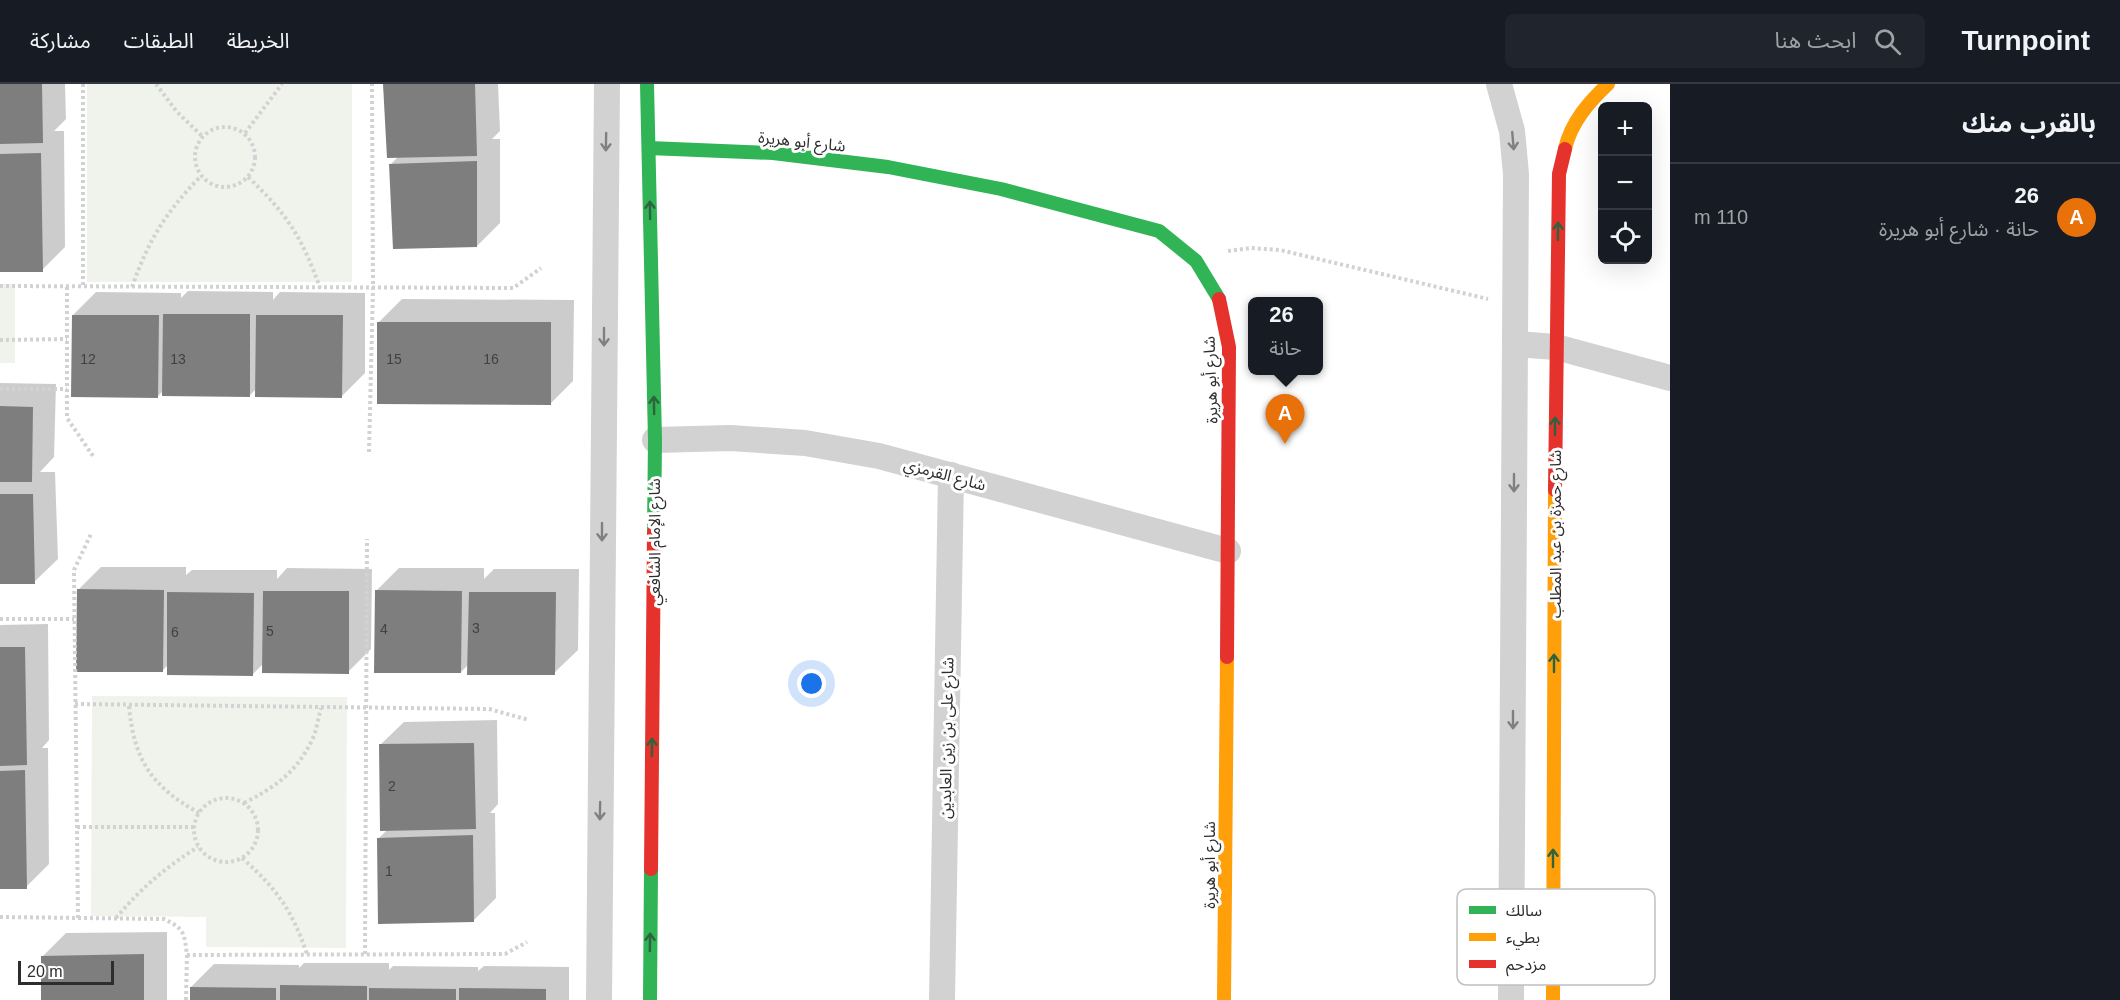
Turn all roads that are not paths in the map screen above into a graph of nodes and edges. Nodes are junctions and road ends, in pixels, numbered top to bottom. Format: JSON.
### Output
{"nodes":[{"id":1,"x":607,"y":84,"type":"edge"},
{"id":2,"x":647,"y":84,"type":"edge"},
{"id":3,"x":1499,"y":84,"type":"edge"},
{"id":4,"x":1608,"y":84,"type":"edge"},
{"id":5,"x":649,"y":148,"type":"junction"},
{"id":6,"x":1515,"y":344,"type":"junction"},
{"id":7,"x":1556,"y":347,"type":"junction"},
{"id":8,"x":1670,"y":378,"type":"edge"},
{"id":9,"x":655,"y":440,"type":"junction"},
{"id":10,"x":951,"y":475,"type":"junction"},
{"id":11,"x":1228,"y":551,"type":"junction"},
{"id":12,"x":1512,"y":889,"type":"edge"},
{"id":13,"x":1554,"y":889,"type":"edge"},
{"id":14,"x":1511,"y":985,"type":"edge"},
{"id":15,"x":1553,"y":985,"type":"edge"},
{"id":16,"x":599,"y":1000,"type":"edge"},
{"id":17,"x":650,"y":1000,"type":"edge"},
{"id":18,"x":942,"y":1000,"type":"edge"},
{"id":19,"x":1224,"y":1000,"type":"edge"},
{"id":20,"x":1511,"y":1000,"type":"edge"},
{"id":21,"x":1553,"y":1000,"type":"edge"}],
"edges":[{"from":1,"to":16,"type":"street","one_way":true},
{"from":2,"to":5,"type":"street","name":"شارع الإمام الشافعي"},
{"from":3,"to":6,"type":"street","one_way":true},
{"from":7,"to":4,"type":"street","name":"شارع حمزة بن عبد المطلب","one_way":true},
{"from":9,"to":5,"type":"street","name":"شارع الإمام الشافعي","one_way":true},
{"from":5,"to":11,"type":"street","name":"شارع أبو هريرة"},
{"from":6,"to":7,"type":"street"},
{"from":6,"to":12,"type":"street","one_way":true},
{"from":7,"to":8,"type":"street"},
{"from":13,"to":7,"type":"street","name":"شارع حمزة بن عبد المطلب","one_way":true},
{"from":9,"to":10,"type":"street","name":"شارع القرمزي"},
{"from":17,"to":9,"type":"street","name":"شارع الإمام الشافعي","one_way":true},
{"from":10,"to":11,"type":"street","name":"شارع القرمزي"},
{"from":10,"to":18,"type":"street","name":"شارع على بن زين العابدين"},
{"from":11,"to":19,"type":"street","name":"شارع أبو هريرة"},
{"from":14,"to":20,"type":"street","one_way":true},
{"from":21,"to":15,"type":"street","name":"شارع حمزة بن عبد المطلب","one_way":true}]}
